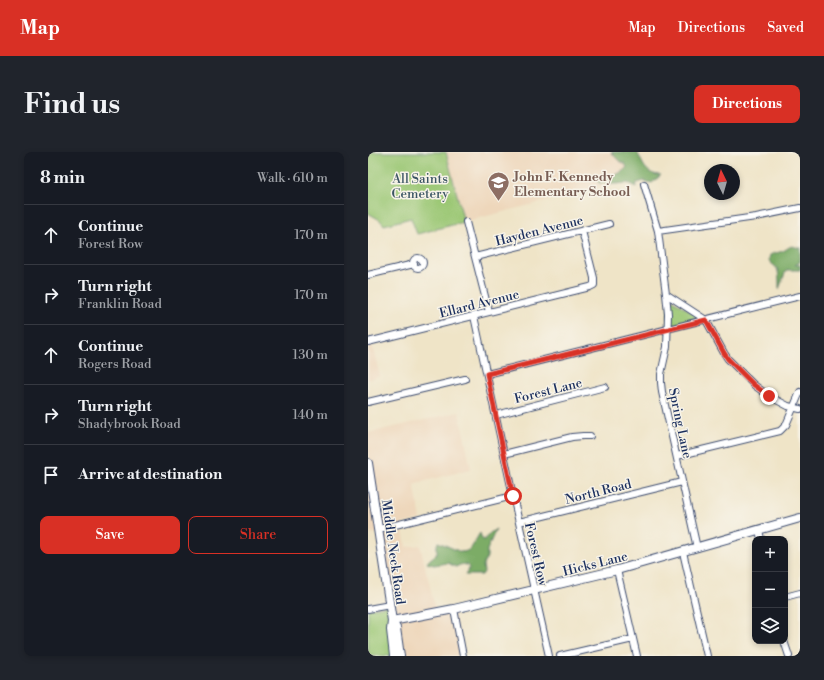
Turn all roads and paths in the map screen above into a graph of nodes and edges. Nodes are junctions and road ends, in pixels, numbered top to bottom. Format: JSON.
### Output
{"nodes":[{"id":1,"x":644,"y":184,"type":"dead end"},
{"id":2,"x":800,"y":208,"type":"edge"},
{"id":3,"x":466,"y":222,"type":"dead end"},
{"id":4,"x":609,"y":224,"type":"dead end"},
{"id":5,"x":582,"y":231,"type":"junction"},
{"id":6,"x":658,"y":231,"type":"junction"},
{"id":7,"x":475,"y":257,"type":"junction"},
{"id":8,"x":414,"y":264,"type":"dead end"},
{"id":9,"x":368,"y":275,"type":"edge"},
{"id":10,"x":666,"y":294,"type":"junction"},
{"id":11,"x":800,"y":296,"type":"edge"},
{"id":12,"x":489,"y":312,"type":"junction"},
{"id":13,"x":474,"y":316,"type":"junction"},
{"id":14,"x":706,"y":320,"type":"junction"},
{"id":15,"x":667,"y":329,"type":"junction"},
{"id":16,"x":368,"y":342,"type":"edge"},
{"id":17,"x":487,"y":374,"type":"junction"},
{"id":18,"x":465,"y":379,"type":"dead end"},
{"id":19,"x":605,"y":387,"type":"dead end"},
{"id":20,"x":800,"y":392,"type":"edge"},
{"id":21,"x":368,"y":402,"type":"edge"},
{"id":22,"x":797,"y":408,"type":"edge"},
{"id":23,"x":496,"y":415,"type":"junction"},
{"id":24,"x":590,"y":436,"type":"dead end"},
{"id":25,"x":504,"y":454,"type":"junction"},
{"id":26,"x":677,"y":456,"type":"junction"},
{"id":27,"x":368,"y":463,"type":"edge"},
{"id":28,"x":682,"y":482,"type":"junction"},
{"id":29,"x":513,"y":496,"type":"junction"},
{"id":30,"x":800,"y":518,"type":"edge"},
{"id":31,"x":519,"y":522,"type":"junction"},
{"id":32,"x":379,"y":529,"type":"junction"},
{"id":33,"x":758,"y":530,"type":"junction"},
{"id":34,"x":760,"y":536,"type":"edge"},
{"id":35,"x":697,"y":548,"type":"junction"},
{"id":36,"x":683,"y":552,"type":"junction"},
{"id":37,"x":617,"y":570,"type":"junction"},
{"id":38,"x":534,"y":590,"type":"junction"},
{"id":39,"x":800,"y":593,"type":"edge"},
{"id":40,"x":788,"y":596,"type":"edge"},
{"id":41,"x":390,"y":605,"type":"junction"},
{"id":42,"x":454,"y":608,"type":"junction"},
{"id":43,"x":368,"y":609,"type":"edge"},
{"id":44,"x":392,"y":622,"type":"junction"},
{"id":45,"x":633,"y":639,"type":"junction"},
{"id":46,"x":785,"y":644,"type":"edge"},
{"id":47,"x":394,"y":656,"type":"edge"},
{"id":48,"x":400,"y":656,"type":"edge"},
{"id":49,"x":463,"y":656,"type":"edge"},
{"id":50,"x":549,"y":656,"type":"edge"},
{"id":51,"x":560,"y":656,"type":"edge"},
{"id":52,"x":637,"y":656,"type":"edge"},
{"id":53,"x":707,"y":656,"type":"edge"},
{"id":54,"x":789,"y":656,"type":"edge"}],
"edges":[{"from":1,"to":6,"type":"street","name":"Spring Lane"},
{"from":2,"to":6,"type":"street"},
{"from":3,"to":7,"type":"street"},
{"from":4,"to":5,"type":"street","name":"Hayden Avenue"},
{"from":5,"to":7,"type":"street","name":"Hayden Avenue"},
{"from":5,"to":12,"type":"street","name":"Ellard Avenue"},
{"from":6,"to":10,"type":"street","name":"Spring Lane"},
{"from":7,"to":12,"type":"street"},
{"from":8,"to":9,"type":"street"},
{"from":10,"to":14,"type":"street"},
{"from":10,"to":15,"type":"street","name":"Spring Lane"},
{"from":11,"to":14,"type":"street"},
{"from":12,"to":13,"type":"street","name":"Ellard Avenue"},
{"from":13,"to":16,"type":"street","name":"Ellard Avenue"},
{"from":13,"to":17,"type":"street","name":"Forest Row"},
{"from":14,"to":15,"type":"street"},
{"from":14,"to":22,"type":"street"},
{"from":15,"to":17,"type":"street"},
{"from":15,"to":26,"type":"street","name":"Spring Lane"},
{"from":17,"to":23,"type":"street","name":"Forest Row"},
{"from":18,"to":21,"type":"street"},
{"from":19,"to":23,"type":"street","name":"Forest Lane"},
{"from":20,"to":22,"type":"street"},
{"from":22,"to":26,"type":"street"},
{"from":23,"to":25,"type":"street","name":"Forest Row"},
{"from":24,"to":25,"type":"street"},
{"from":25,"to":29,"type":"street","name":"Forest Row"},
{"from":26,"to":28,"type":"street","name":"Spring Lane"},
{"from":27,"to":32,"type":"main road","name":"Middle Neck Road"},
{"from":28,"to":31,"type":"street","name":"North Road"},
{"from":28,"to":35,"type":"street","name":"Spring Lane"},
{"from":29,"to":31,"type":"street","name":"Forest Row"},
{"from":29,"to":32,"type":"street"},
{"from":30,"to":33,"type":"main road","name":"Hicks Lane"},
{"from":31,"to":38,"type":"street","name":"Forest Row"},
{"from":32,"to":41,"type":"main road","name":"Middle Neck Road"},
{"from":33,"to":34,"type":"street"},
{"from":33,"to":35,"type":"main road","name":"Hicks Lane"},
{"from":35,"to":36,"type":"main road","name":"Hicks Lane"},
{"from":36,"to":37,"type":"main road","name":"Hicks Lane"},
{"from":36,"to":53,"type":"street"},
{"from":37,"to":38,"type":"main road","name":"Hicks Lane"},
{"from":37,"to":45,"type":"street"},
{"from":38,"to":42,"type":"main road","name":"Hicks Lane"},
{"from":38,"to":50,"type":"street","name":"Forest Row"},
{"from":39,"to":40,"type":"street"},
{"from":41,"to":43,"type":"street"},
{"from":41,"to":44,"type":"main road","name":"Middle Neck Road"},
{"from":42,"to":44,"type":"main road","name":"Hicks Lane"},
{"from":42,"to":49,"type":"street"},
{"from":44,"to":47,"type":"main road","name":"Middle Neck Road"},
{"from":44,"to":48,"type":"main road","name":"Middle Neck Road"},
{"from":45,"to":51,"type":"street"},
{"from":45,"to":52,"type":"street"},
{"from":46,"to":54,"type":"street"}]}
